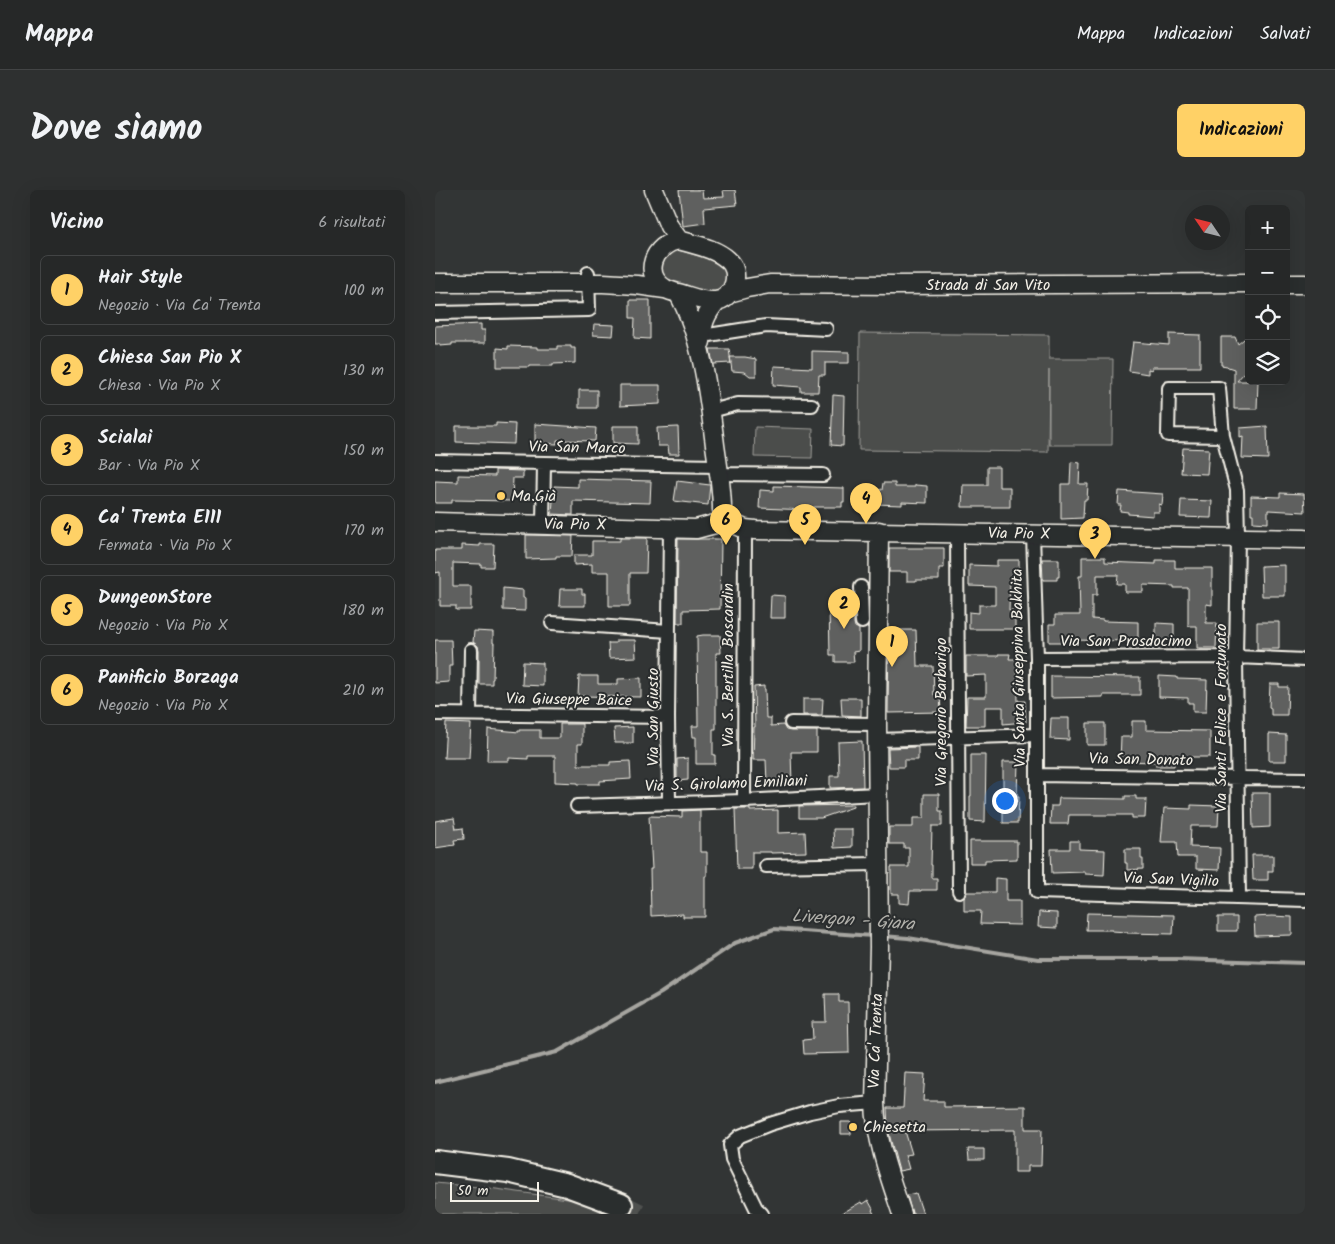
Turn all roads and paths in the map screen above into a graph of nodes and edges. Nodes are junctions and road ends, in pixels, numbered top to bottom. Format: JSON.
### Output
{"nodes":[{"id":1,"x":656,"y":194,"type":"edge"},
{"id":2,"x":679,"y":240,"type":"junction"},
{"id":3,"x":656,"y":255,"type":"junction"},
{"id":4,"x":735,"y":268,"type":"junction"},
{"id":5,"x":593,"y":280,"type":"junction"},
{"id":6,"x":1245,"y":283,"type":"edge"},
{"id":7,"x":435,"y":284,"type":"edge"},
{"id":8,"x":769,"y":284,"type":"junction"},
{"id":9,"x":1290,"y":284,"type":"edge"},
{"id":10,"x":1305,"y":284,"type":"edge"},
{"id":11,"x":672,"y":291,"type":"junction"},
{"id":12,"x":723,"y":297,"type":"junction"},
{"id":13,"x":435,"y":313,"type":"edge"},
{"id":14,"x":826,"y":329,"type":"dead end"},
{"id":15,"x":702,"y":336,"type":"junction"},
{"id":16,"x":701,"y":356,"type":"junction"},
{"id":17,"x":812,"y":405,"type":"dead end"},
{"id":18,"x":711,"y":411,"type":"junction"},
{"id":19,"x":1223,"y":436,"type":"junction"},
{"id":20,"x":435,"y":461,"type":"edge"},
{"id":21,"x":544,"y":464,"type":"junction"},
{"id":22,"x":719,"y":470,"type":"junction"},
{"id":23,"x":823,"y":475,"type":"dead end"},
{"id":24,"x":718,"y":517,"type":"junction"},
{"id":25,"x":435,"y":522,"type":"edge"},
{"id":26,"x":543,"y":524,"type":"junction"},
{"id":27,"x":740,"y":527,"type":"junction"},
{"id":28,"x":670,"y":528,"type":"junction"},
{"id":29,"x":879,"y":531,"type":"junction"},
{"id":30,"x":957,"y":533,"type":"junction"},
{"id":31,"x":1033,"y":534,"type":"junction"},
{"id":32,"x":1238,"y":537,"type":"junction"},
{"id":33,"x":1305,"y":539,"type":"edge"},
{"id":34,"x":861,"y":587,"type":"dead end"},
{"id":35,"x":862,"y":622,"type":"dead end"},
{"id":36,"x":552,"y":623,"type":"dead end"},
{"id":37,"x":669,"y":631,"type":"junction"},
{"id":38,"x":471,"y":650,"type":"dead end"},
{"id":39,"x":1236,"y":657,"type":"junction"},
{"id":40,"x":1037,"y":658,"type":"junction"},
{"id":41,"x":1305,"y":660,"type":"edge"},
{"id":42,"x":435,"y":714,"type":"edge"},
{"id":43,"x":470,"y":714,"type":"junction"},
{"id":44,"x":669,"y":717,"type":"junction"},
{"id":45,"x":791,"y":723,"type":"dead end"},
{"id":46,"x":877,"y":732,"type":"junction"},
{"id":47,"x":1037,"y":735,"type":"junction"},
{"id":48,"x":957,"y":738,"type":"junction"},
{"id":49,"x":1037,"y":775,"type":"junction"},
{"id":50,"x":1237,"y":778,"type":"junction"},
{"id":51,"x":1305,"y":779,"type":"edge"},
{"id":52,"x":877,"y":794,"type":"junction"},
{"id":53,"x":744,"y":801,"type":"junction"},
{"id":54,"x":669,"y":802,"type":"junction"},
{"id":55,"x":577,"y":806,"type":"dead end"},
{"id":56,"x":877,"y":864,"type":"junction"},
{"id":57,"x":766,"y":866,"type":"dead end"},
{"id":58,"x":959,"y":891,"type":"dead end"},
{"id":59,"x":1037,"y":892,"type":"joint"},
{"id":60,"x":1239,"y":898,"type":"junction"},
{"id":61,"x":1305,"y":900,"type":"edge"},
{"id":62,"x":875,"y":1103,"type":"junction"},
{"id":63,"x":435,"y":1162,"type":"edge"},
{"id":64,"x":621,"y":1205,"type":"tunnel mouth"},
{"id":65,"x":762,"y":1214,"type":"edge"},
{"id":66,"x":902,"y":1214,"type":"edge"}],
"edges":[{"from":1,"to":2,"type":"street"},
{"from":1,"to":3,"type":"street"},
{"from":2,"to":3,"type":"street"},
{"from":2,"to":4,"type":"street"},
{"from":3,"to":5,"type":"street"},
{"from":3,"to":11,"type":"street"},
{"from":4,"to":8,"type":"street"},
{"from":4,"to":12,"type":"street"},
{"from":5,"to":7,"type":"street"},
{"from":5,"to":11,"type":"street"},
{"from":5,"to":13,"type":"street"},
{"from":6,"to":8,"type":"street","name":"Strada di San Vito"},
{"from":8,"to":12,"type":"street","name":"Strada di San Vito"},
{"from":9,"to":10,"type":"street"},
{"from":11,"to":12,"type":"street"},
{"from":11,"to":16,"type":"street"},
{"from":12,"to":15,"type":"street"},
{"from":14,"to":15,"type":"street"},
{"from":15,"to":16,"type":"street"},
{"from":16,"to":18,"type":"street"},
{"from":17,"to":18,"type":"street"},
{"from":18,"to":22,"type":"street"},
{"from":19,"to":19,"type":"street","name":"Via Santi Felice e Fortunato"},
{"from":19,"to":32,"type":"street","name":"Via Santi Felice e Fortunato"},
{"from":20,"to":21,"type":"street","name":"Via San Marco"},
{"from":21,"to":22,"type":"street","name":"Via San Marco"},
{"from":21,"to":26,"type":"street"},
{"from":22,"to":23,"type":"street","name":"Via San Marco"},
{"from":22,"to":24,"type":"street"},
{"from":24,"to":27,"type":"street","name":"Via Pio X"},
{"from":24,"to":28,"type":"street","name":"Via Pio X"},
{"from":25,"to":26,"type":"street","name":"Via Pio X"},
{"from":26,"to":28,"type":"street","name":"Via Pio X"},
{"from":27,"to":29,"type":"street","name":"Via Pio X"},
{"from":27,"to":53,"type":"street","name":"Via S. Bertilla Boscardin"},
{"from":28,"to":37,"type":"street","name":"Via San Giusto"},
{"from":29,"to":30,"type":"street","name":"Via Pio X"},
{"from":29,"to":46,"type":"street","name":"Via Ca' Trenta"},
{"from":30,"to":31,"type":"street","name":"Via Pio X"},
{"from":30,"to":48,"type":"street","name":"Via Gregorio Barbarigo"},
{"from":31,"to":32,"type":"street","name":"Via Pio X"},
{"from":31,"to":40,"type":"street","name":"Via Santa Giuseppina Bakhita"},
{"from":32,"to":33,"type":"street","name":"Via Pio X"},
{"from":32,"to":39,"type":"street","name":"Via Santi Felice e Fortunato"},
{"from":34,"to":35,"type":"street"},
{"from":36,"to":37,"type":"street"},
{"from":37,"to":44,"type":"street","name":"Via San Giusto"},
{"from":38,"to":43,"type":"street"},
{"from":39,"to":40,"type":"street","name":"Via San Prosdocimo"},
{"from":39,"to":41,"type":"street","name":"Via San Prosdocimo"},
{"from":39,"to":50,"type":"street","name":"Via Santi Felice e Fortunato"},
{"from":40,"to":47,"type":"street","name":"Via Santa Giuseppina Bakhita"},
{"from":42,"to":43,"type":"street","name":"Via Giuseppe Baice"},
{"from":43,"to":44,"type":"street","name":"Via Giuseppe Baice"},
{"from":44,"to":54,"type":"street","name":"Via San Giusto"},
{"from":45,"to":46,"type":"street"},
{"from":46,"to":48,"type":"street"},
{"from":46,"to":52,"type":"street","name":"Via Ca' Trenta"},
{"from":47,"to":48,"type":"street"},
{"from":47,"to":49,"type":"street","name":"Via Santa Giuseppina Bakhita"},
{"from":48,"to":58,"type":"street","name":"Via Gregorio Barbarigo"},
{"from":49,"to":50,"type":"street","name":"Via San Donato"},
{"from":49,"to":59,"type":"street","name":"Via Santa Giuseppina Bakhita"},
{"from":50,"to":51,"type":"street","name":"Via San Donato"},
{"from":50,"to":60,"type":"street","name":"Via Santi Felice e Fortunato"},
{"from":52,"to":53,"type":"street","name":"Via S. Girolamo Emiliani"},
{"from":52,"to":56,"type":"street","name":"Via Ca' Trenta"},
{"from":53,"to":54,"type":"street","name":"Via S. Girolamo Emiliani"},
{"from":54,"to":55,"type":"street","name":"Via S. Girolamo Emiliani"},
{"from":56,"to":57,"type":"street"},
{"from":56,"to":62,"type":"street","name":"Via Ca' Trenta"},
{"from":59,"to":60,"type":"street","name":"Via San Vigilio"},
{"from":60,"to":61,"type":"street","name":"Via San Vigilio"},
{"from":62,"to":65,"type":"street"},
{"from":62,"to":66,"type":"street","name":"Via Ca' Trenta"},
{"from":63,"to":64,"type":"highway"}]}
